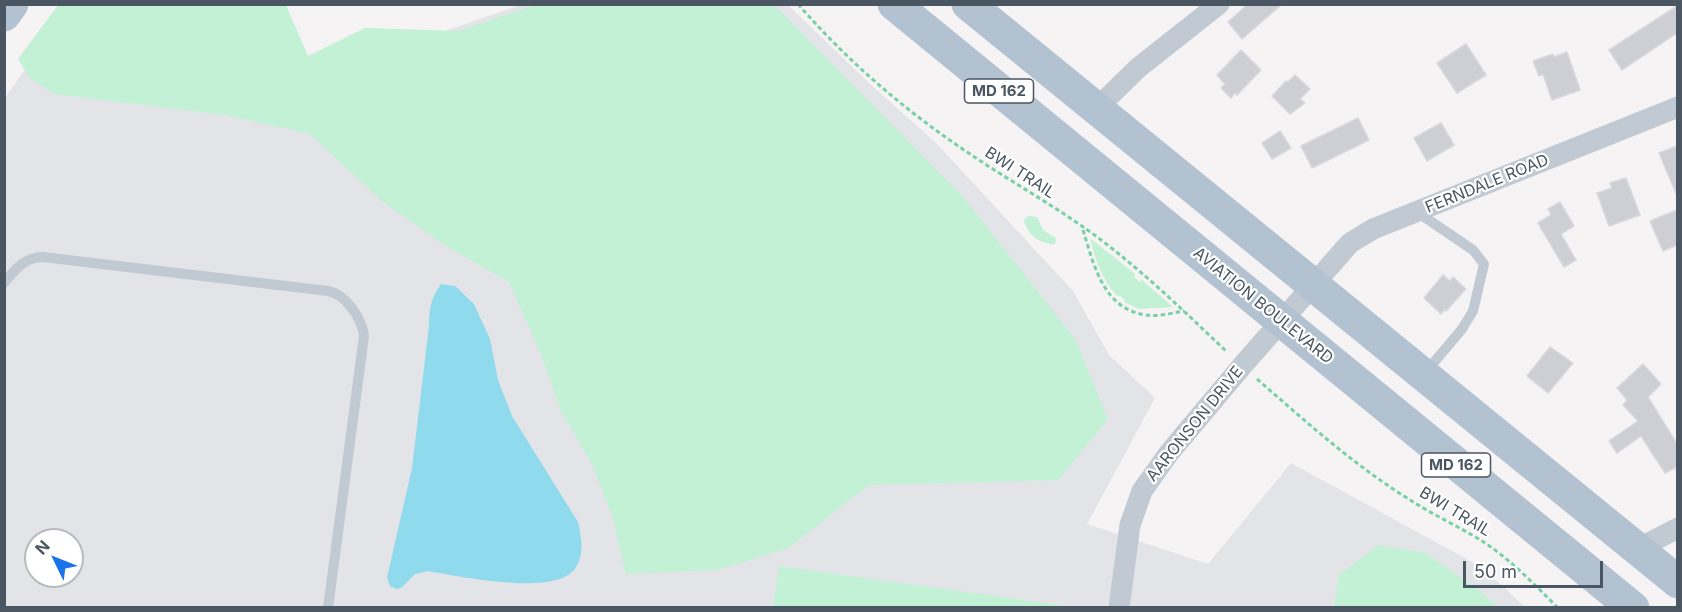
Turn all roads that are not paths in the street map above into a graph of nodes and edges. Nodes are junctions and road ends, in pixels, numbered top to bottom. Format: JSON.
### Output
{"nodes":[{"id":1,"x":12,"y":4,"type":"edge"},
{"id":2,"x":894,"y":4,"type":"edge"},
{"id":3,"x":968,"y":4,"type":"edge"},
{"id":4,"x":1219,"y":4,"type":"edge"},
{"id":5,"x":4,"y":15,"type":"edge"},
{"id":6,"x":1677,"y":107,"type":"edge"},
{"id":7,"x":1096,"y":110,"type":"junction"},
{"id":8,"x":1417,"y":212,"type":"junction"},
{"id":9,"x":4,"y":283,"type":"edge"},
{"id":10,"x":1312,"y":284,"type":"junction"},
{"id":11,"x":1281,"y":321,"type":"junction"},
{"id":12,"x":1423,"y":375,"type":"junction"},
{"id":13,"x":1677,"y":528,"type":"edge"},
{"id":14,"x":1636,"y":549,"type":"junction"},
{"id":15,"x":1677,"y":582,"type":"edge"},
{"id":16,"x":328,"y":608,"type":"edge"},
{"id":17,"x":1119,"y":608,"type":"edge"},
{"id":18,"x":1633,"y":608,"type":"edge"}],
"edges":[{"from":1,"to":5,"type":"main road"},
{"from":2,"to":11,"type":"main road","name":"AVIATION BOULEVARD","number":"MD 162"},
{"from":3,"to":7,"type":"main road","number":"MD 162"},
{"from":4,"to":7,"type":"street"},
{"from":6,"to":8,"type":"street","name":"FERNDALE ROAD"},
{"from":7,"to":10,"type":"main road","number":"MD 162"},
{"from":8,"to":10,"type":"street","name":"FERNDALE ROAD"},
{"from":8,"to":12,"type":"lane"},
{"from":9,"to":16,"type":"lane"},
{"from":10,"to":11,"type":"street","name":"FERNDALE ROAD"},
{"from":10,"to":12,"type":"main road","number":"MD 162"},
{"from":11,"to":17,"type":"street","name":"AARONSON DRIVE"},
{"from":11,"to":18,"type":"main road","name":"AVIATION BOULEVARD","number":"MD 162"},
{"from":12,"to":14,"type":"main road","number":"MD 162"},
{"from":13,"to":14,"type":"street"},
{"from":14,"to":15,"type":"main road","number":"MD 162"}]}
